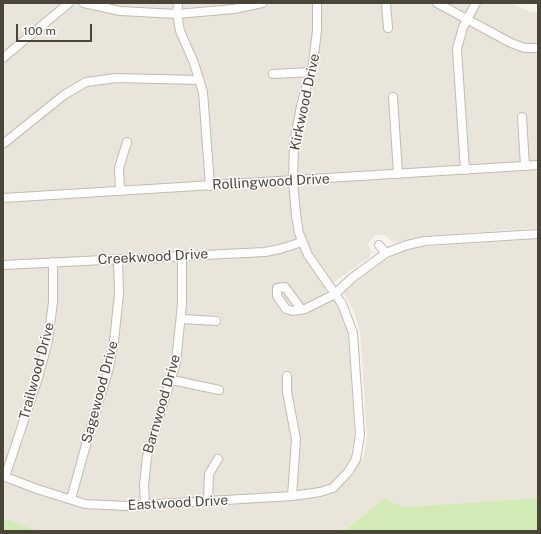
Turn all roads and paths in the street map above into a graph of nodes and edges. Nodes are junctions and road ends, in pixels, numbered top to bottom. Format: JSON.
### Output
{"nodes":[{"id":1,"x":69,"y":3,"type":"edge"},
{"id":2,"x":84,"y":3,"type":"edge"},
{"id":3,"x":178,"y":3,"type":"edge"},
{"id":4,"x":262,"y":3,"type":"edge"},
{"id":5,"x":317,"y":3,"type":"edge"},
{"id":6,"x":386,"y":3,"type":"edge"},
{"id":7,"x":437,"y":3,"type":"edge"},
{"id":8,"x":476,"y":3,"type":"edge"},
{"id":9,"x":177,"y":14,"type":"junction"},
{"id":10,"x":467,"y":19,"type":"junction"},
{"id":11,"x":388,"y":28,"type":"dead end"},
{"id":12,"x":538,"y":48,"type":"edge"},
{"id":13,"x":3,"y":58,"type":"edge"},
{"id":14,"x":312,"y":72,"type":"junction"},
{"id":15,"x":273,"y":74,"type":"dead end"},
{"id":16,"x":199,"y":80,"type":"junction"},
{"id":17,"x":393,"y":97,"type":"dead end"},
{"id":18,"x":522,"y":117,"type":"dead end"},
{"id":19,"x":127,"y":142,"type":"dead end"},
{"id":20,"x":3,"y":144,"type":"edge"},
{"id":21,"x":538,"y":165,"type":"edge"},
{"id":22,"x":525,"y":166,"type":"junction"},
{"id":23,"x":465,"y":170,"type":"junction"},
{"id":24,"x":398,"y":174,"type":"junction"},
{"id":25,"x":293,"y":181,"type":"junction"},
{"id":26,"x":210,"y":186,"type":"junction"},
{"id":27,"x":120,"y":191,"type":"junction"},
{"id":28,"x":3,"y":198,"type":"edge"},
{"id":29,"x":538,"y":234,"type":"edge"},
{"id":30,"x":302,"y":242,"type":"junction"},
{"id":31,"x":379,"y":245,"type":"dead end"},
{"id":32,"x":386,"y":254,"type":"junction"},
{"id":33,"x":182,"y":255,"type":"junction"},
{"id":34,"x":118,"y":258,"type":"junction"},
{"id":35,"x":53,"y":262,"type":"junction"},
{"id":36,"x":3,"y":265,"type":"edge"},
{"id":37,"x":335,"y":294,"type":"junction"},
{"id":38,"x":301,"y":309,"type":"dead end"},
{"id":39,"x":182,"y":319,"type":"junction"},
{"id":40,"x":216,"y":321,"type":"dead end"},
{"id":41,"x":287,"y":376,"type":"dead end"},
{"id":42,"x":172,"y":380,"type":"junction"},
{"id":43,"x":219,"y":390,"type":"dead end"},
{"id":44,"x":218,"y":459,"type":"dead end"},
{"id":45,"x":349,"y":471,"type":"joint"},
{"id":46,"x":4,"y":476,"type":"edge"},
{"id":47,"x":292,"y":496,"type":"junction"},
{"id":48,"x":71,"y":499,"type":"junction"},
{"id":49,"x":208,"y":501,"type":"junction"},
{"id":50,"x":145,"y":505,"type":"junction"}],
"edges":[{"from":1,"to":13,"type":"street"},
{"from":2,"to":9,"type":"street"},
{"from":3,"to":9,"type":"street"},
{"from":4,"to":9,"type":"street"},
{"from":5,"to":14,"type":"street","name":"Kirkwood Drive"},
{"from":6,"to":11,"type":"street"},
{"from":7,"to":10,"type":"street"},
{"from":8,"to":10,"type":"street"},
{"from":9,"to":16,"type":"street"},
{"from":10,"to":12,"type":"street"},
{"from":10,"to":23,"type":"street"},
{"from":14,"to":15,"type":"street"},
{"from":14,"to":25,"type":"street","name":"Kirkwood Drive"},
{"from":16,"to":20,"type":"street"},
{"from":16,"to":26,"type":"street"},
{"from":17,"to":24,"type":"street"},
{"from":18,"to":22,"type":"street"},
{"from":19,"to":27,"type":"street"},
{"from":21,"to":22,"type":"street","name":"Rollingwood Drive"},
{"from":22,"to":23,"type":"street","name":"Rollingwood Drive"},
{"from":23,"to":24,"type":"street","name":"Rollingwood Drive"},
{"from":24,"to":25,"type":"street","name":"Rollingwood Drive"},
{"from":25,"to":26,"type":"street","name":"Rollingwood Drive"},
{"from":25,"to":30,"type":"street","name":"Kirkwood Drive"},
{"from":26,"to":27,"type":"street","name":"Rollingwood Drive"},
{"from":27,"to":28,"type":"street","name":"Rollingwood Drive"},
{"from":29,"to":32,"type":"street"},
{"from":30,"to":33,"type":"street","name":"Creekwood Drive"},
{"from":30,"to":37,"type":"street","name":"Kirkwood Drive"},
{"from":31,"to":32,"type":"street"},
{"from":32,"to":37,"type":"street"},
{"from":33,"to":34,"type":"street","name":"Creekwood Drive"},
{"from":33,"to":39,"type":"street","name":"Barnwood Drive"},
{"from":34,"to":35,"type":"street","name":"Creekwood Drive"},
{"from":34,"to":48,"type":"street","name":"Sagewood Drive"},
{"from":35,"to":36,"type":"street","name":"Creekwood Drive"},
{"from":35,"to":46,"type":"street","name":"Trailwood Drive"},
{"from":37,"to":38,"type":"street"},
{"from":37,"to":45,"type":"street","name":"Kirkwood Drive"},
{"from":39,"to":40,"type":"street"},
{"from":39,"to":42,"type":"street","name":"Barnwood Drive"},
{"from":41,"to":47,"type":"street"},
{"from":42,"to":43,"type":"street"},
{"from":42,"to":50,"type":"street","name":"Barnwood Drive"},
{"from":44,"to":49,"type":"street"},
{"from":45,"to":47,"type":"street","name":"Eastwood Drive"},
{"from":46,"to":48,"type":"street","name":"Eastwood Drive"},
{"from":47,"to":49,"type":"street","name":"Eastwood Drive"},
{"from":48,"to":50,"type":"street","name":"Eastwood Drive"},
{"from":49,"to":50,"type":"street","name":"Eastwood Drive"}]}
